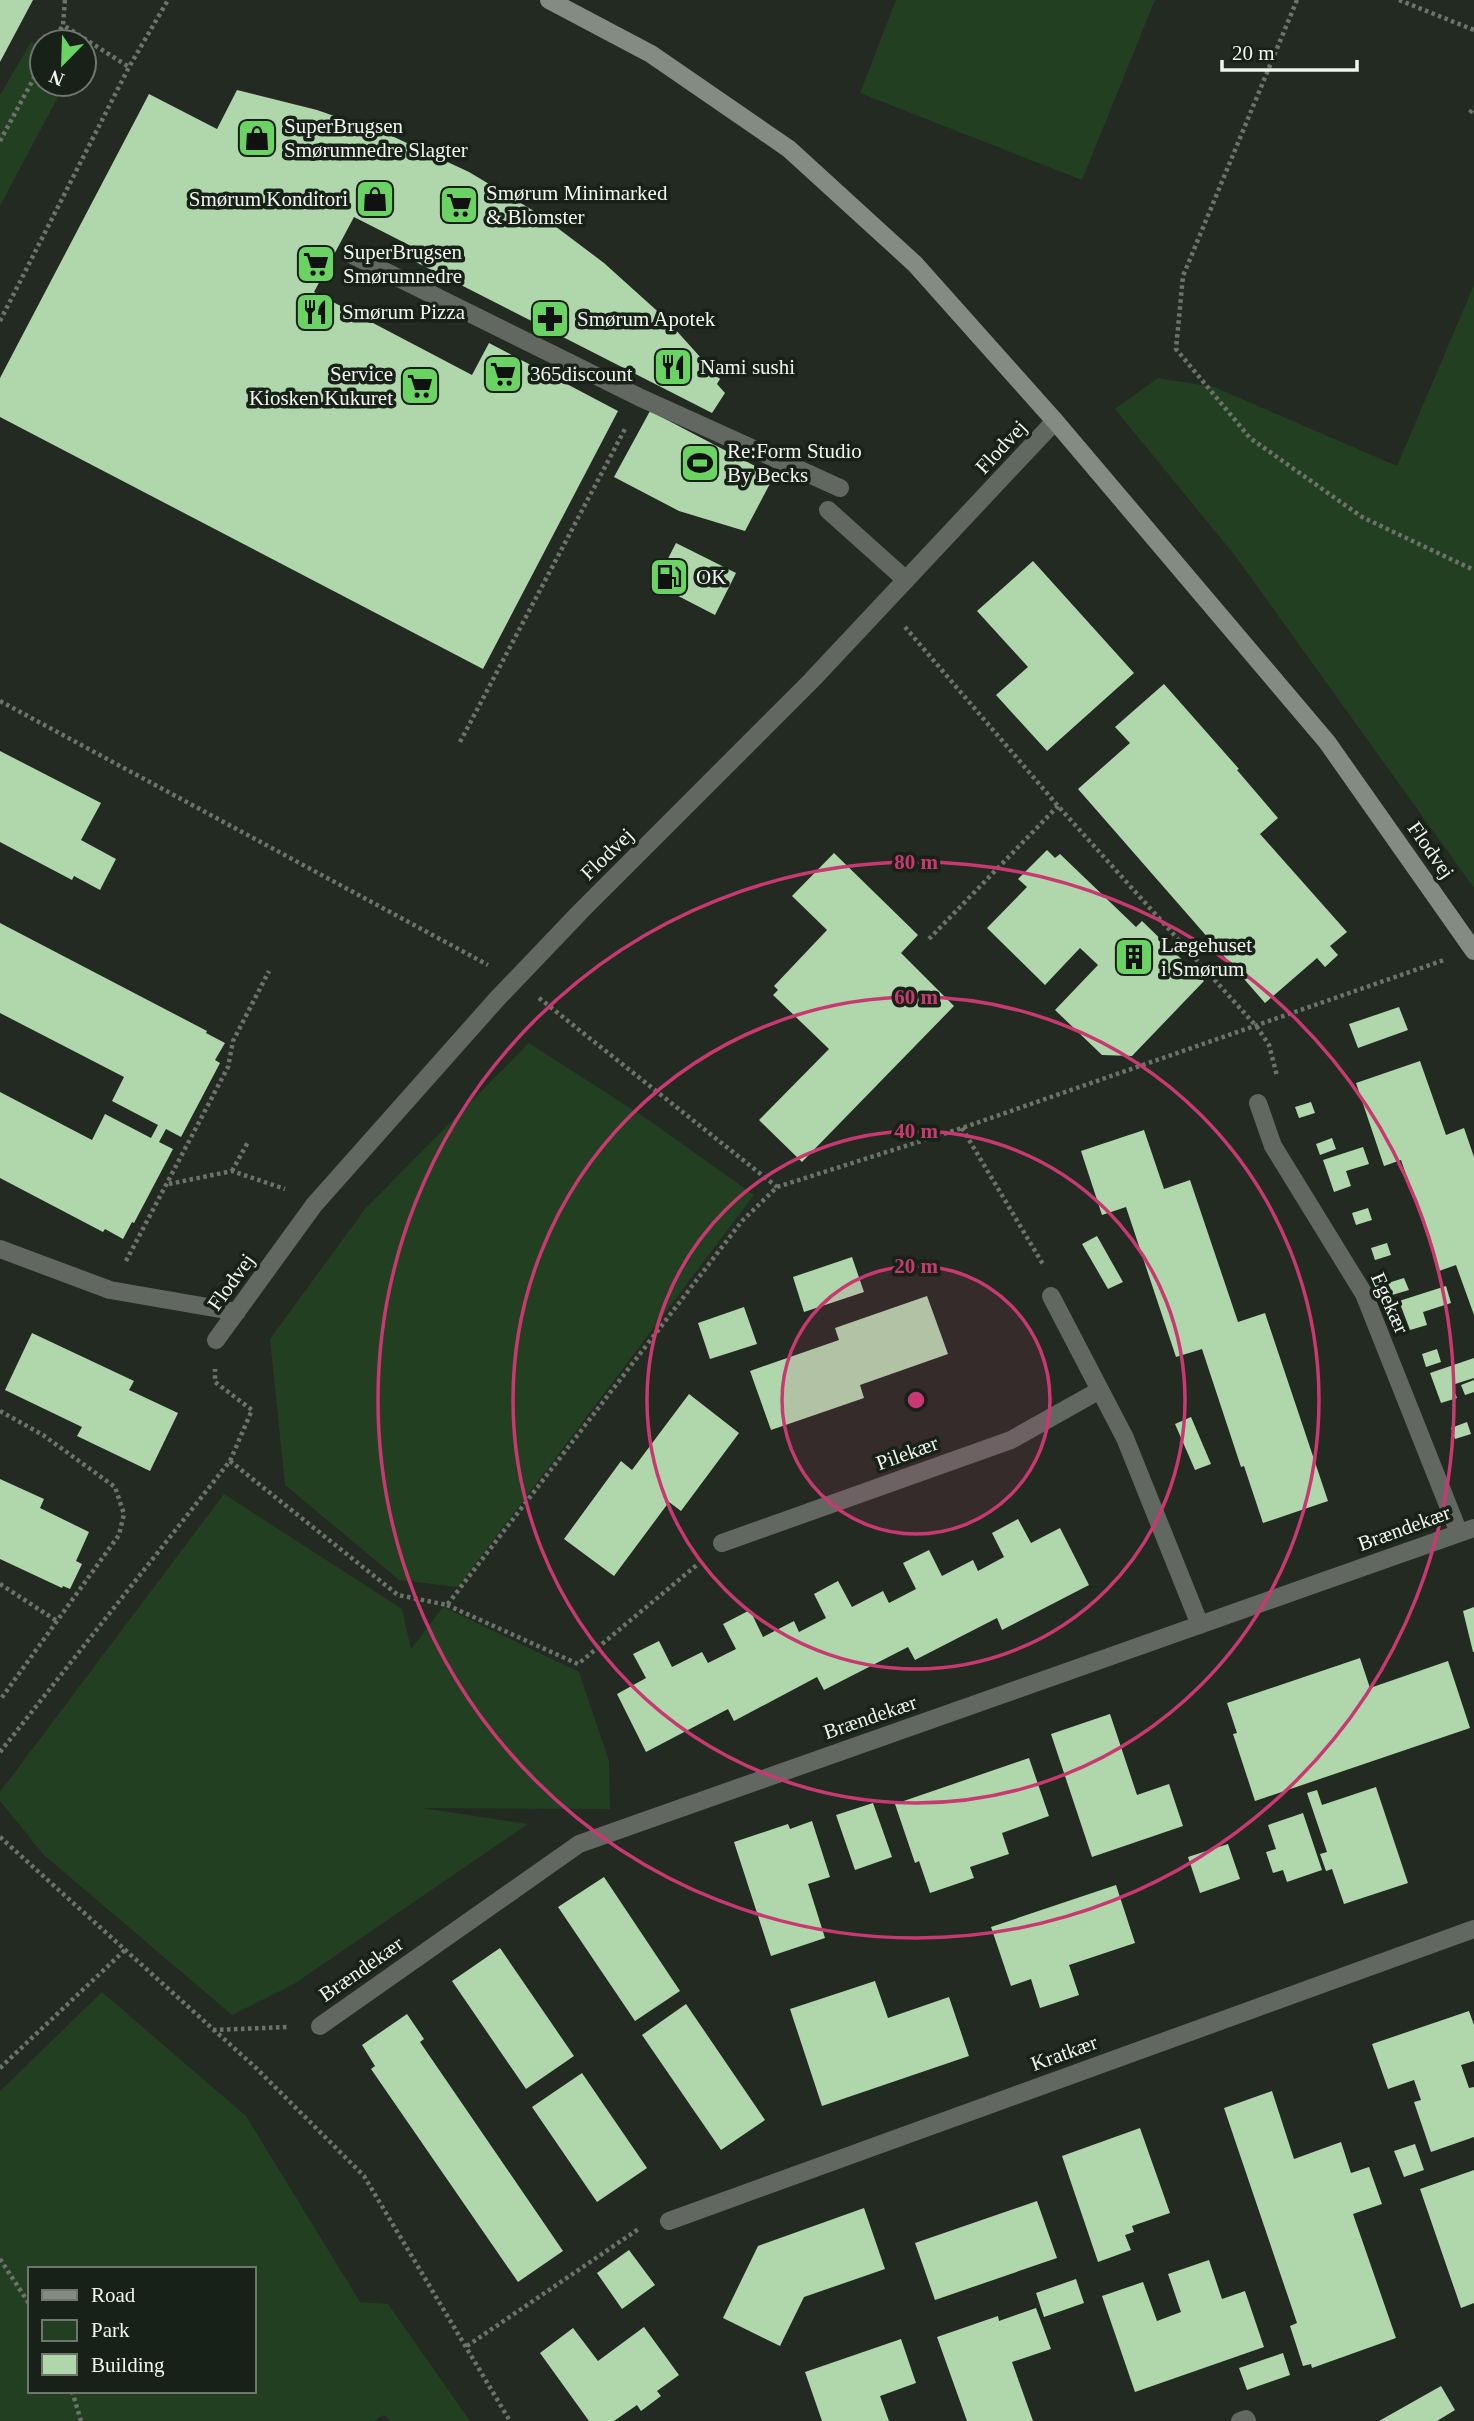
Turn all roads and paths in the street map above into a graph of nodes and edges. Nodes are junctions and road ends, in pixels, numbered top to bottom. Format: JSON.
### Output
{"nodes":[{"id":1,"x":65,"y":0,"type":"edge"},
{"id":2,"x":168,"y":0,"type":"edge"},
{"id":3,"x":549,"y":0,"type":"edge"},
{"id":4,"x":1297,"y":0,"type":"edge"},
{"id":5,"x":1399,"y":0,"type":"edge"},
{"id":6,"x":63,"y":25,"type":"junction"},
{"id":7,"x":61,"y":28,"type":"edge"},
{"id":8,"x":1474,"y":30,"type":"edge"},
{"id":9,"x":129,"y":67,"type":"junction"},
{"id":10,"x":28,"y":89,"type":"edge"},
{"id":11,"x":1474,"y":107,"type":"edge"},
{"id":12,"x":1470,"y":113,"type":"dead end"},
{"id":13,"x":0,"y":141,"type":"edge"},
{"id":14,"x":352,"y":255,"type":"dead end"},
{"id":15,"x":0,"y":321,"type":"edge"},
{"id":16,"x":641,"y":398,"type":"junction"},
{"id":17,"x":1055,"y":422,"type":"junction"},
{"id":18,"x":840,"y":488,"type":"dead end"},
{"id":19,"x":828,"y":510,"type":"dead end"},
{"id":20,"x":1474,"y":570,"type":"edge"},
{"id":21,"x":906,"y":580,"type":"junction"},
{"id":22,"x":884,"y":602,"type":"junction"},
{"id":23,"x":0,"y":702,"type":"edge"},
{"id":24,"x":460,"y":742,"type":"dead end"},
{"id":25,"x":1058,"y":806,"type":"junction"},
{"id":26,"x":929,"y":939,"type":"dead end"},
{"id":27,"x":1474,"y":950,"type":"edge"},
{"id":28,"x":269,"y":971,"type":"dead end"},
{"id":29,"x":516,"y":979,"type":"junction"},
{"id":30,"x":1257,"y":1027,"type":"junction"},
{"id":31,"x":1258,"y":1103,"type":"joint"},
{"id":32,"x":962,"y":1128,"type":"junction"},
{"id":33,"x":248,"y":1142,"type":"dead end"},
{"id":34,"x":232,"y":1171,"type":"junction"},
{"id":35,"x":168,"y":1185,"type":"junction"},
{"id":36,"x":777,"y":1187,"type":"junction"},
{"id":37,"x":314,"y":1205,"type":"junction"},
{"id":38,"x":0,"y":1249,"type":"edge"},
{"id":39,"x":110,"y":1290,"type":"junction"},
{"id":40,"x":1051,"y":1296,"type":"joint"},
{"id":41,"x":237,"y":1312,"type":"junction"},
{"id":42,"x":216,"y":1340,"type":"joint"},
{"id":43,"x":1100,"y":1390,"type":"junction"},
{"id":44,"x":0,"y":1411,"type":"edge"},
{"id":45,"x":230,"y":1461,"type":"junction"},
{"id":46,"x":1466,"y":1530,"type":"edge"},
{"id":47,"x":722,"y":1543,"type":"joint"},
{"id":48,"x":0,"y":1584,"type":"edge"},
{"id":49,"x":447,"y":1605,"type":"junction"},
{"id":50,"x":57,"y":1621,"type":"junction"},
{"id":51,"x":1200,"y":1625,"type":"junction"},
{"id":52,"x":0,"y":1700,"type":"edge"},
{"id":53,"x":0,"y":1752,"type":"edge"},
{"id":54,"x":0,"y":1837,"type":"edge"},
{"id":55,"x":1474,"y":1929,"type":"edge"},
{"id":56,"x":126,"y":1949,"type":"junction"},
{"id":57,"x":320,"y":2026,"type":"joint"},
{"id":58,"x":212,"y":2030,"type":"junction"},
{"id":59,"x":0,"y":2068,"type":"edge"},
{"id":60,"x":668,"y":2221,"type":"joint"},
{"id":61,"x":0,"y":2259,"type":"edge"},
{"id":62,"x":28,"y":2302,"type":"edge"},
{"id":63,"x":467,"y":2346,"type":"junction"},
{"id":64,"x":73,"y":2393,"type":"edge"},
{"id":65,"x":81,"y":2421,"type":"edge"},
{"id":66,"x":510,"y":2421,"type":"edge"},
{"id":67,"x":1240,"y":2421,"type":"edge"},
{"id":68,"x":1247,"y":2421,"type":"edge"}],
"edges":[{"from":1,"to":6,"type":"path"},
{"from":2,"to":9,"type":"path"},
{"from":3,"to":17,"type":"street","name":"Flodvej"},
{"from":4,"to":20,"type":"path"},
{"from":5,"to":8,"type":"path"},
{"from":6,"to":7,"type":"path"},
{"from":6,"to":9,"type":"path"},
{"from":9,"to":15,"type":"path"},
{"from":10,"to":13,"type":"path"},
{"from":11,"to":12,"type":"path"},
{"from":14,"to":16,"type":"street"},
{"from":16,"to":18,"type":"street"},
{"from":16,"to":24,"type":"path"},
{"from":17,"to":21,"type":"street","name":"Flodvej"},
{"from":17,"to":27,"type":"street","name":"Flodvej"},
{"from":19,"to":21,"type":"street"},
{"from":21,"to":22,"type":"street","name":"Flodvej"},
{"from":22,"to":25,"type":"path"},
{"from":22,"to":29,"type":"street","name":"Flodvej"},
{"from":23,"to":29,"type":"path"},
{"from":25,"to":26,"type":"path"},
{"from":25,"to":30,"type":"path"},
{"from":27,"to":30,"type":"path"},
{"from":28,"to":35,"type":"path"},
{"from":29,"to":36,"type":"path"},
{"from":29,"to":37,"type":"street","name":"Flodvej"},
{"from":30,"to":31,"type":"path"},
{"from":30,"to":32,"type":"path"},
{"from":31,"to":46,"type":"street","name":"Egekær"},
{"from":32,"to":36,"type":"path"},
{"from":32,"to":40,"type":"path"},
{"from":33,"to":34,"type":"path"},
{"from":34,"to":35,"type":"path"},
{"from":34,"to":37,"type":"path"},
{"from":35,"to":39,"type":"path"},
{"from":36,"to":49,"type":"path"},
{"from":37,"to":41,"type":"street","name":"Flodvej"},
{"from":38,"to":39,"type":"street"},
{"from":39,"to":41,"type":"street"},
{"from":40,"to":43,"type":"street"},
{"from":41,"to":42,"type":"street","name":"Flodvej"},
{"from":42,"to":45,"type":"path"},
{"from":43,"to":47,"type":"street","name":"Pilekær"},
{"from":43,"to":51,"type":"street"},
{"from":44,"to":50,"type":"path"},
{"from":45,"to":49,"type":"path"},
{"from":45,"to":53,"type":"path"},
{"from":46,"to":51,"type":"street","name":"Brændekær"},
{"from":47,"to":49,"type":"path"},
{"from":48,"to":50,"type":"path"},
{"from":50,"to":52,"type":"path"},
{"from":51,"to":57,"type":"street","name":"Brændekær"},
{"from":54,"to":56,"type":"path"},
{"from":55,"to":60,"type":"street","name":"Kratkær"},
{"from":56,"to":58,"type":"path"},
{"from":56,"to":59,"type":"path"},
{"from":57,"to":58,"type":"path"},
{"from":58,"to":63,"type":"path"},
{"from":60,"to":63,"type":"path"},
{"from":61,"to":62,"type":"path"},
{"from":63,"to":66,"type":"path"},
{"from":64,"to":65,"type":"path"},
{"from":67,"to":68,"type":"street"}]}
